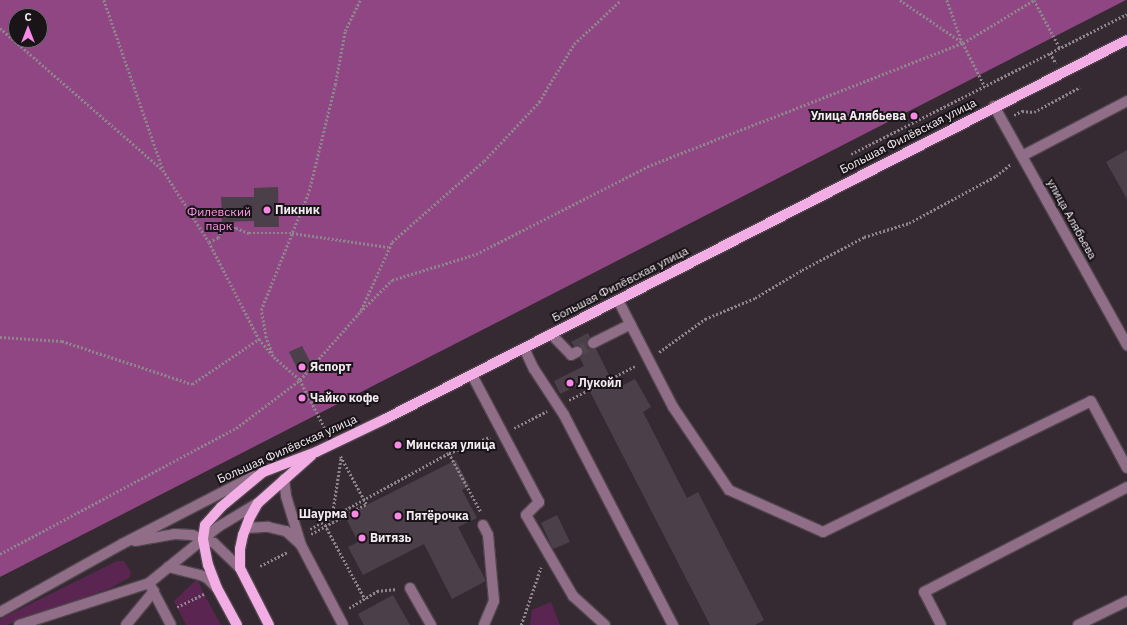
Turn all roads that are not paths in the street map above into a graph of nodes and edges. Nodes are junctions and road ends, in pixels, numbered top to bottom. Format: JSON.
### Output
{"nodes":[{"id":1,"x":1127,"y":40,"type":"edge"},
{"id":2,"x":1127,"y":101,"type":"edge"},
{"id":3,"x":994,"y":106,"type":"junction"},
{"id":4,"x":1022,"y":156,"type":"junction"},
{"id":5,"x":618,"y":300,"type":"junction"},
{"id":6,"x":631,"y":324,"type":"junction"},
{"id":7,"x":551,"y":334,"type":"junction"},
{"id":8,"x":593,"y":343,"type":"tunnel mouth"},
{"id":9,"x":1127,"y":343,"type":"edge"},
{"id":10,"x":524,"y":348,"type":"junction"},
{"id":11,"x":577,"y":352,"type":"dead end"},
{"id":12,"x":472,"y":374,"type":"junction"},
{"id":13,"x":316,"y":452,"type":"junction"},
{"id":14,"x":1127,"y":468,"type":"edge"},
{"id":15,"x":263,"y":472,"type":"junction"},
{"id":16,"x":284,"y":479,"type":"junction"},
{"id":17,"x":1127,"y":487,"type":"edge"},
{"id":18,"x":258,"y":503,"type":"junction"},
{"id":19,"x":482,"y":525,"type":"road end"},
{"id":20,"x":246,"y":528,"type":"junction"},
{"id":21,"x":203,"y":539,"type":"junction"},
{"id":22,"x":122,"y":544,"type":"junction"},
{"id":23,"x":301,"y":545,"type":"junction"},
{"id":24,"x":168,"y":567,"type":"junction"},
{"id":25,"x":240,"y":568,"type":"junction"},
{"id":26,"x":151,"y":587,"type":"junction"},
{"id":27,"x":217,"y":588,"type":"junction"},
{"id":28,"x":410,"y":588,"type":"road end"},
{"id":29,"x":1127,"y":601,"type":"edge"},
{"id":30,"x":0,"y":612,"type":"edge"},
{"id":31,"x":19,"y":625,"type":"edge"},
{"id":32,"x":126,"y":625,"type":"edge"},
{"id":33,"x":171,"y":625,"type":"edge"},
{"id":34,"x":237,"y":625,"type":"edge"},
{"id":35,"x":269,"y":625,"type":"edge"},
{"id":36,"x":343,"y":625,"type":"edge"},
{"id":37,"x":431,"y":625,"type":"edge"},
{"id":38,"x":484,"y":625,"type":"edge"},
{"id":39,"x":604,"y":625,"type":"edge"},
{"id":40,"x":673,"y":625,"type":"edge"},
{"id":41,"x":941,"y":625,"type":"edge"},
{"id":42,"x":1078,"y":625,"type":"edge"}],
"edges":[{"from":1,"to":3,"type":"main road","name":"Большая Филёвская улица"},
{"from":2,"to":4,"type":"street"},
{"from":3,"to":4,"type":"street","name":"улица Алябьева"},
{"from":3,"to":5,"type":"main road","name":"Большая Филёвская улица"},
{"from":4,"to":9,"type":"street","name":"улица Алябьева"},
{"from":5,"to":6,"type":"street"},
{"from":5,"to":7,"type":"main road","name":"Большая Филёвская улица"},
{"from":6,"to":8,"type":"street"},
{"from":6,"to":14,"type":"street"},
{"from":7,"to":10,"type":"main road","name":"Большая Филёвская улица"},
{"from":7,"to":11,"type":"street"},
{"from":10,"to":12,"type":"main road","name":"Большая Филёвская улица"},
{"from":10,"to":40,"type":"street"},
{"from":12,"to":13,"type":"main road","name":"Большая Филёвская улица"},
{"from":12,"to":39,"type":"street"},
{"from":13,"to":15,"type":"main road","name":"Большая Филёвская улица"},
{"from":13,"to":16,"type":"main road"},
{"from":15,"to":21,"type":"main road"},
{"from":15,"to":22,"type":"street","name":"Большая Филёвская улица"},
{"from":16,"to":18,"type":"main road"},
{"from":16,"to":23,"type":"street"},
{"from":17,"to":41,"type":"street"},
{"from":18,"to":20,"type":"main road"},
{"from":18,"to":21,"type":"street"},
{"from":19,"to":38,"type":"street"},
{"from":20,"to":23,"type":"street"},
{"from":20,"to":25,"type":"main road"},
{"from":21,"to":22,"type":"street","name":"Большая Филёвская улица"},
{"from":21,"to":24,"type":"street"},
{"from":21,"to":25,"type":"street","name":"Большая Филёвская улица"},
{"from":21,"to":27,"type":"main road"},
{"from":22,"to":30,"type":"street","name":"Большая Филёвская улица"},
{"from":23,"to":36,"type":"street"},
{"from":24,"to":26,"type":"street"},
{"from":24,"to":27,"type":"street"},
{"from":25,"to":35,"type":"main road"},
{"from":26,"to":31,"type":"street"},
{"from":26,"to":32,"type":"street"},
{"from":26,"to":33,"type":"street"},
{"from":27,"to":34,"type":"main road"},
{"from":28,"to":37,"type":"street"},
{"from":29,"to":42,"type":"street"}]}
